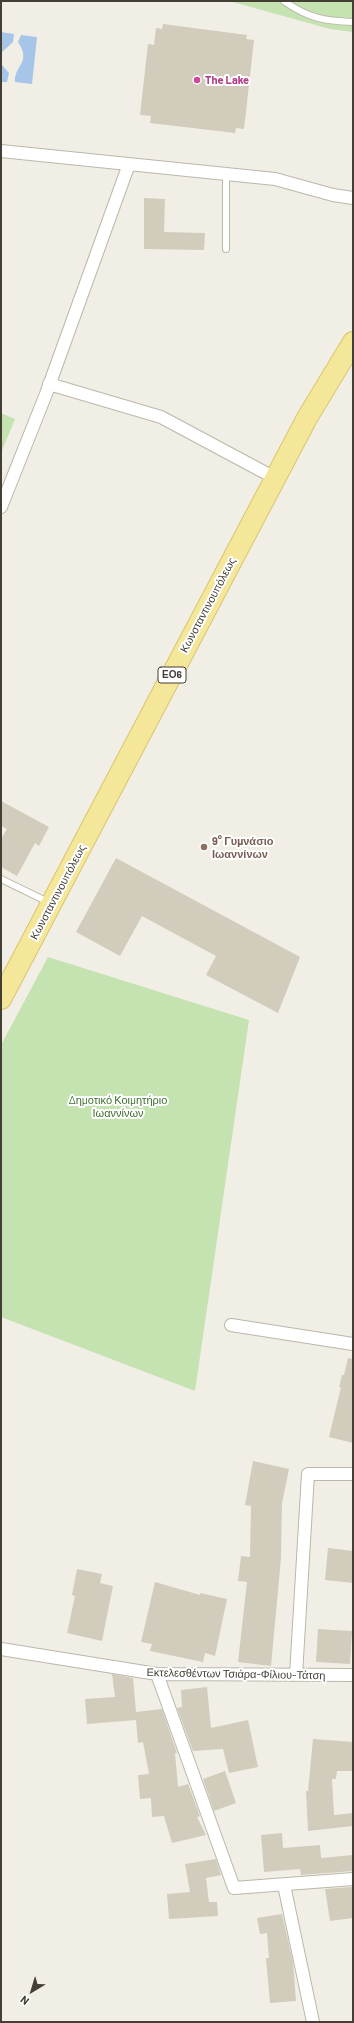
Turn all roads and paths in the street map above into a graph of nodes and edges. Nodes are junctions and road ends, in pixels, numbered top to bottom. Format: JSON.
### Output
{"nodes":[{"id":1,"x":284,"y":1,"type":"edge"},
{"id":2,"x":353,"y":22,"type":"edge"},
{"id":3,"x":1,"y":151,"type":"edge"},
{"id":4,"x":129,"y":164,"type":"junction"},
{"id":5,"x":226,"y":174,"type":"junction"},
{"id":6,"x":353,"y":198,"type":"edge"},
{"id":7,"x":226,"y":249,"type":"dead end"},
{"id":8,"x":351,"y":349,"type":"edge"},
{"id":9,"x":49,"y":384,"type":"junction"},
{"id":10,"x":275,"y":478,"type":"junction"},
{"id":11,"x":1,"y":506,"type":"edge"},
{"id":12,"x":1,"y":878,"type":"edge"},
{"id":13,"x":52,"y":904,"type":"junction"},
{"id":14,"x":1,"y":999,"type":"edge"},
{"id":15,"x":231,"y":1325,"type":"dead end"},
{"id":16,"x":353,"y":1344,"type":"edge"},
{"id":17,"x":353,"y":1474,"type":"edge"},
{"id":18,"x":1,"y":1649,"type":"edge"},
{"id":19,"x":157,"y":1674,"type":"junction"},
{"id":20,"x":296,"y":1675,"type":"junction"},
{"id":21,"x":353,"y":1675,"type":"edge"},
{"id":22,"x":353,"y":1879,"type":"edge"},
{"id":23,"x":284,"y":1885,"type":"junction"},
{"id":24,"x":313,"y":2022,"type":"edge"}],
"edges":[{"from":1,"to":2,"type":"lane"},
{"from":3,"to":4,"type":"street"},
{"from":4,"to":5,"type":"street"},
{"from":4,"to":9,"type":"street"},
{"from":5,"to":6,"type":"street"},
{"from":5,"to":7,"type":"lane"},
{"from":8,"to":10,"type":"main road","name":"Κωνσταντινουπόλεως","number":"ΕΟ6"},
{"from":9,"to":10,"type":"street"},
{"from":9,"to":11,"type":"street"},
{"from":10,"to":13,"type":"main road","name":"Κωνσταντινουπόλεως","number":"ΕΟ6"},
{"from":12,"to":13,"type":"lane"},
{"from":13,"to":14,"type":"main road","name":"Κωνσταντινουπόλεως","number":"ΕΟ6"},
{"from":15,"to":16,"type":"street"},
{"from":17,"to":20,"type":"street"},
{"from":18,"to":19,"type":"street","name":"Εκτελεσθέντων Τσιάρα-Φίλιου-Τάτση"},
{"from":19,"to":20,"type":"street","name":"Εκτελεσθέντων Τσιάρα-Φίλιου-Τάτση"},
{"from":19,"to":23,"type":"street"},
{"from":20,"to":21,"type":"street","name":"Εκτελεσθέντων Τσιάρα-Φίλιου-Τάτση"},
{"from":22,"to":23,"type":"street"},
{"from":23,"to":24,"type":"street"}]}
